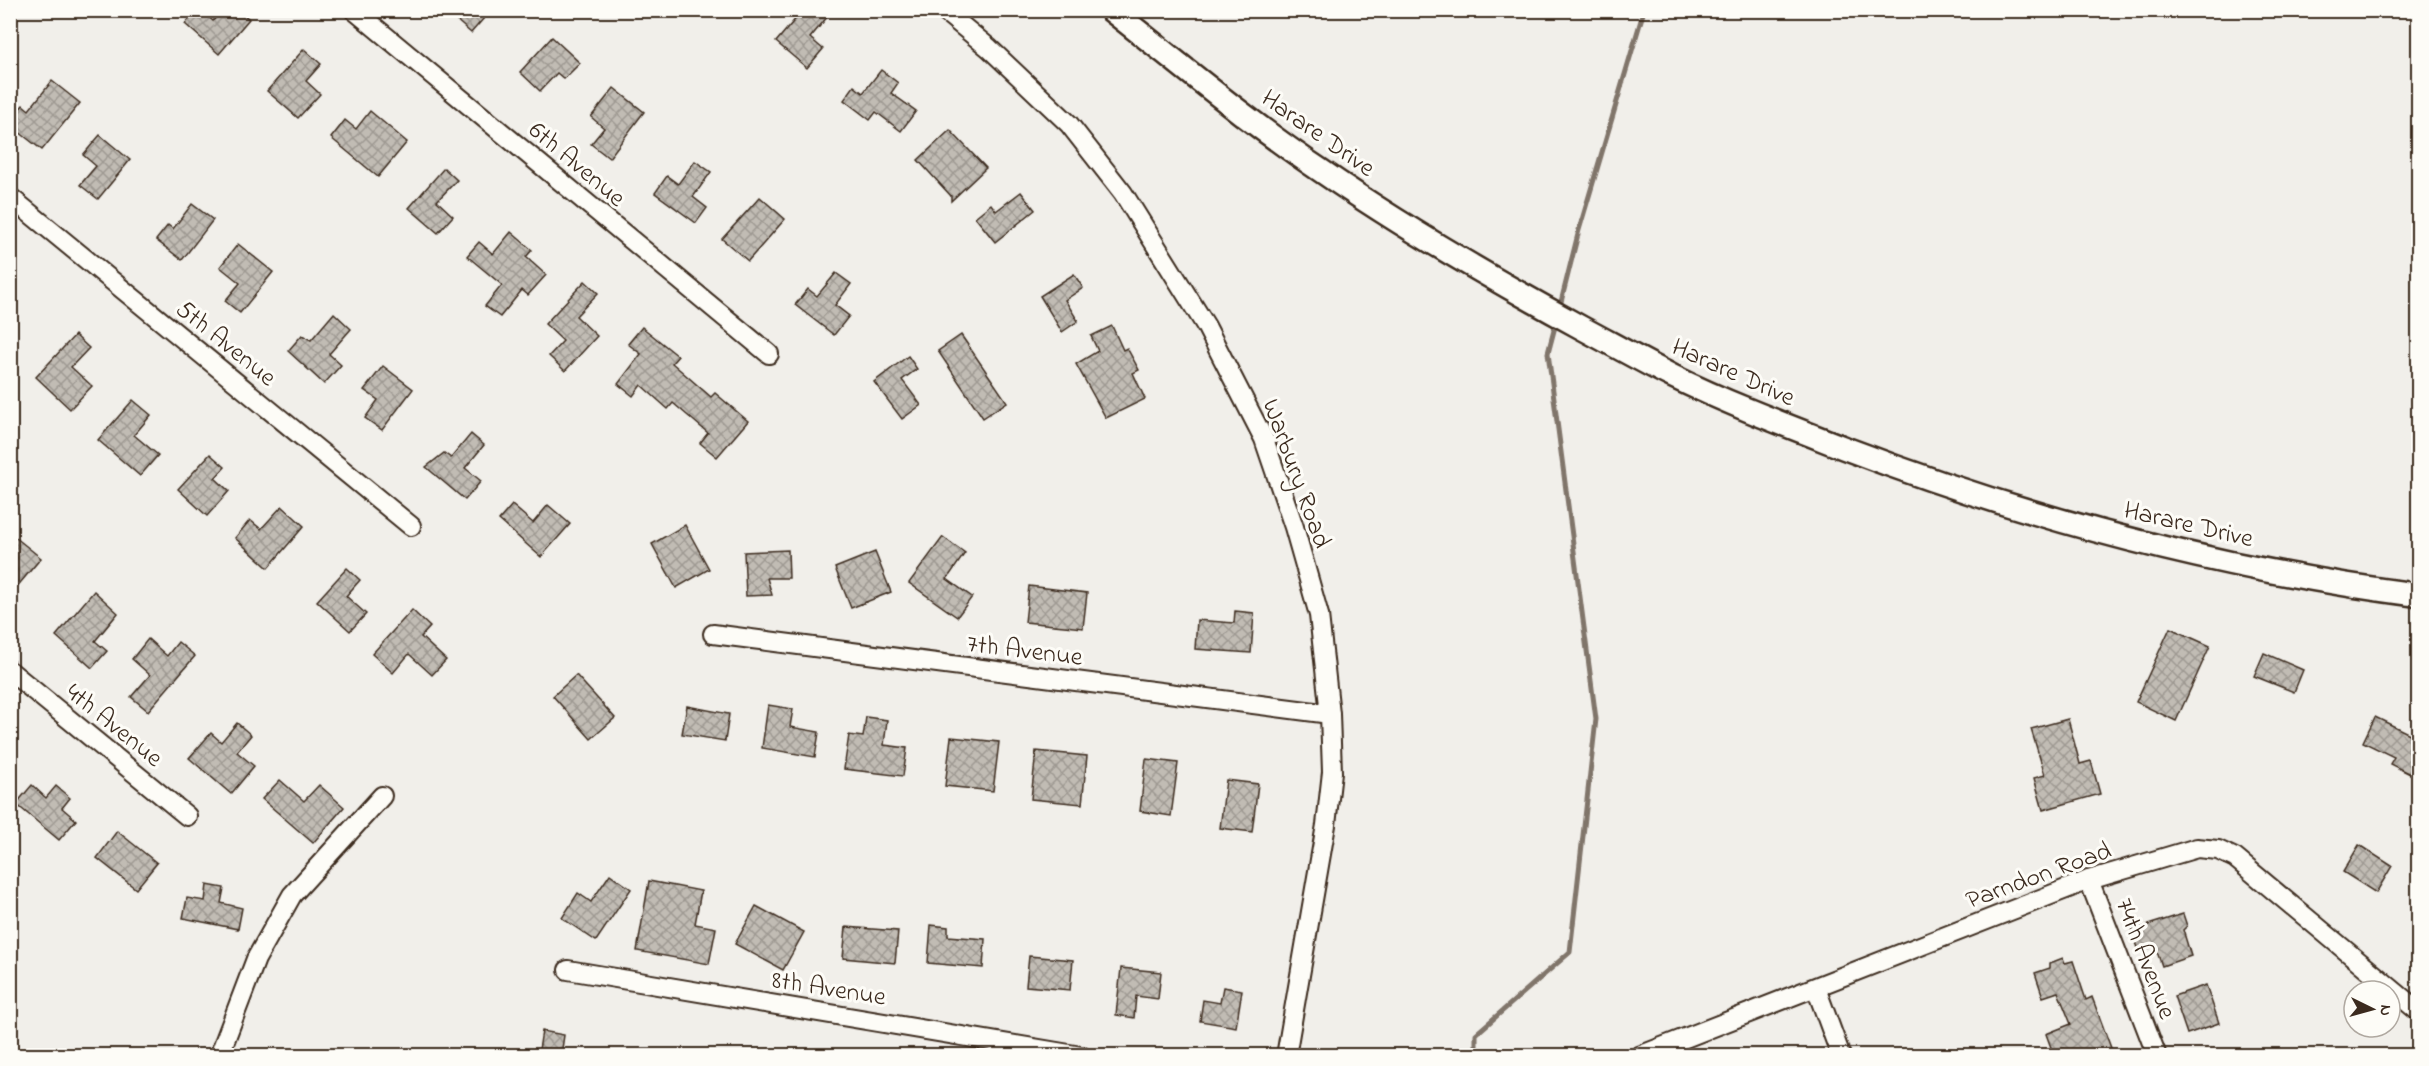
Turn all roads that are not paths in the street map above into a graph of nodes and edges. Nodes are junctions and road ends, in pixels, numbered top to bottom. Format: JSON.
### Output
{"nodes":[{"id":1,"x":354,"y":10,"type":"edge"},
{"id":2,"x":943,"y":10,"type":"edge"},
{"id":3,"x":1111,"y":10,"type":"edge"},
{"id":4,"x":10,"y":197,"type":"edge"},
{"id":5,"x":769,"y":354,"type":"dead end"},
{"id":6,"x":411,"y":526,"type":"dead end"},
{"id":7,"x":2418,"y":595,"type":"edge"},
{"id":8,"x":713,"y":634,"type":"dead end"},
{"id":9,"x":10,"y":671,"type":"edge"},
{"id":10,"x":1330,"y":714,"type":"junction"},
{"id":11,"x":382,"y":796,"type":"dead end"},
{"id":12,"x":187,"y":816,"type":"dead end"},
{"id":13,"x":2089,"y":879,"type":"junction"},
{"id":14,"x":568,"y":970,"type":"dead end"},
{"id":15,"x":1816,"y":988,"type":"junction"},
{"id":16,"x":2418,"y":1011,"type":"edge"},
{"id":17,"x":219,"y":1056,"type":"edge"},
{"id":18,"x":1081,"y":1056,"type":"edge"},
{"id":19,"x":1286,"y":1056,"type":"edge"},
{"id":20,"x":1639,"y":1056,"type":"edge"},
{"id":21,"x":1841,"y":1056,"type":"edge"},
{"id":22,"x":2157,"y":1056,"type":"edge"}],
"edges":[{"from":1,"to":5,"type":"street","name":"6th Avenue"},
{"from":2,"to":10,"type":"street","name":"Warbury Road"},
{"from":3,"to":7,"type":"main road","name":"Harare Drive"},
{"from":4,"to":6,"type":"street","name":"5th Avenue"},
{"from":8,"to":10,"type":"street","name":"7th Avenue"},
{"from":9,"to":12,"type":"street","name":"4th Avenue"},
{"from":10,"to":19,"type":"street","name":"Warbury Road"},
{"from":11,"to":17,"type":"street"},
{"from":13,"to":15,"type":"street","name":"Parndon Road"},
{"from":13,"to":16,"type":"street","name":"Parndon Road"},
{"from":13,"to":22,"type":"street","name":"74th Avenue"},
{"from":14,"to":18,"type":"street","name":"8th Avenue"},
{"from":15,"to":20,"type":"street","name":"Parndon Road"},
{"from":15,"to":21,"type":"street"}]}
